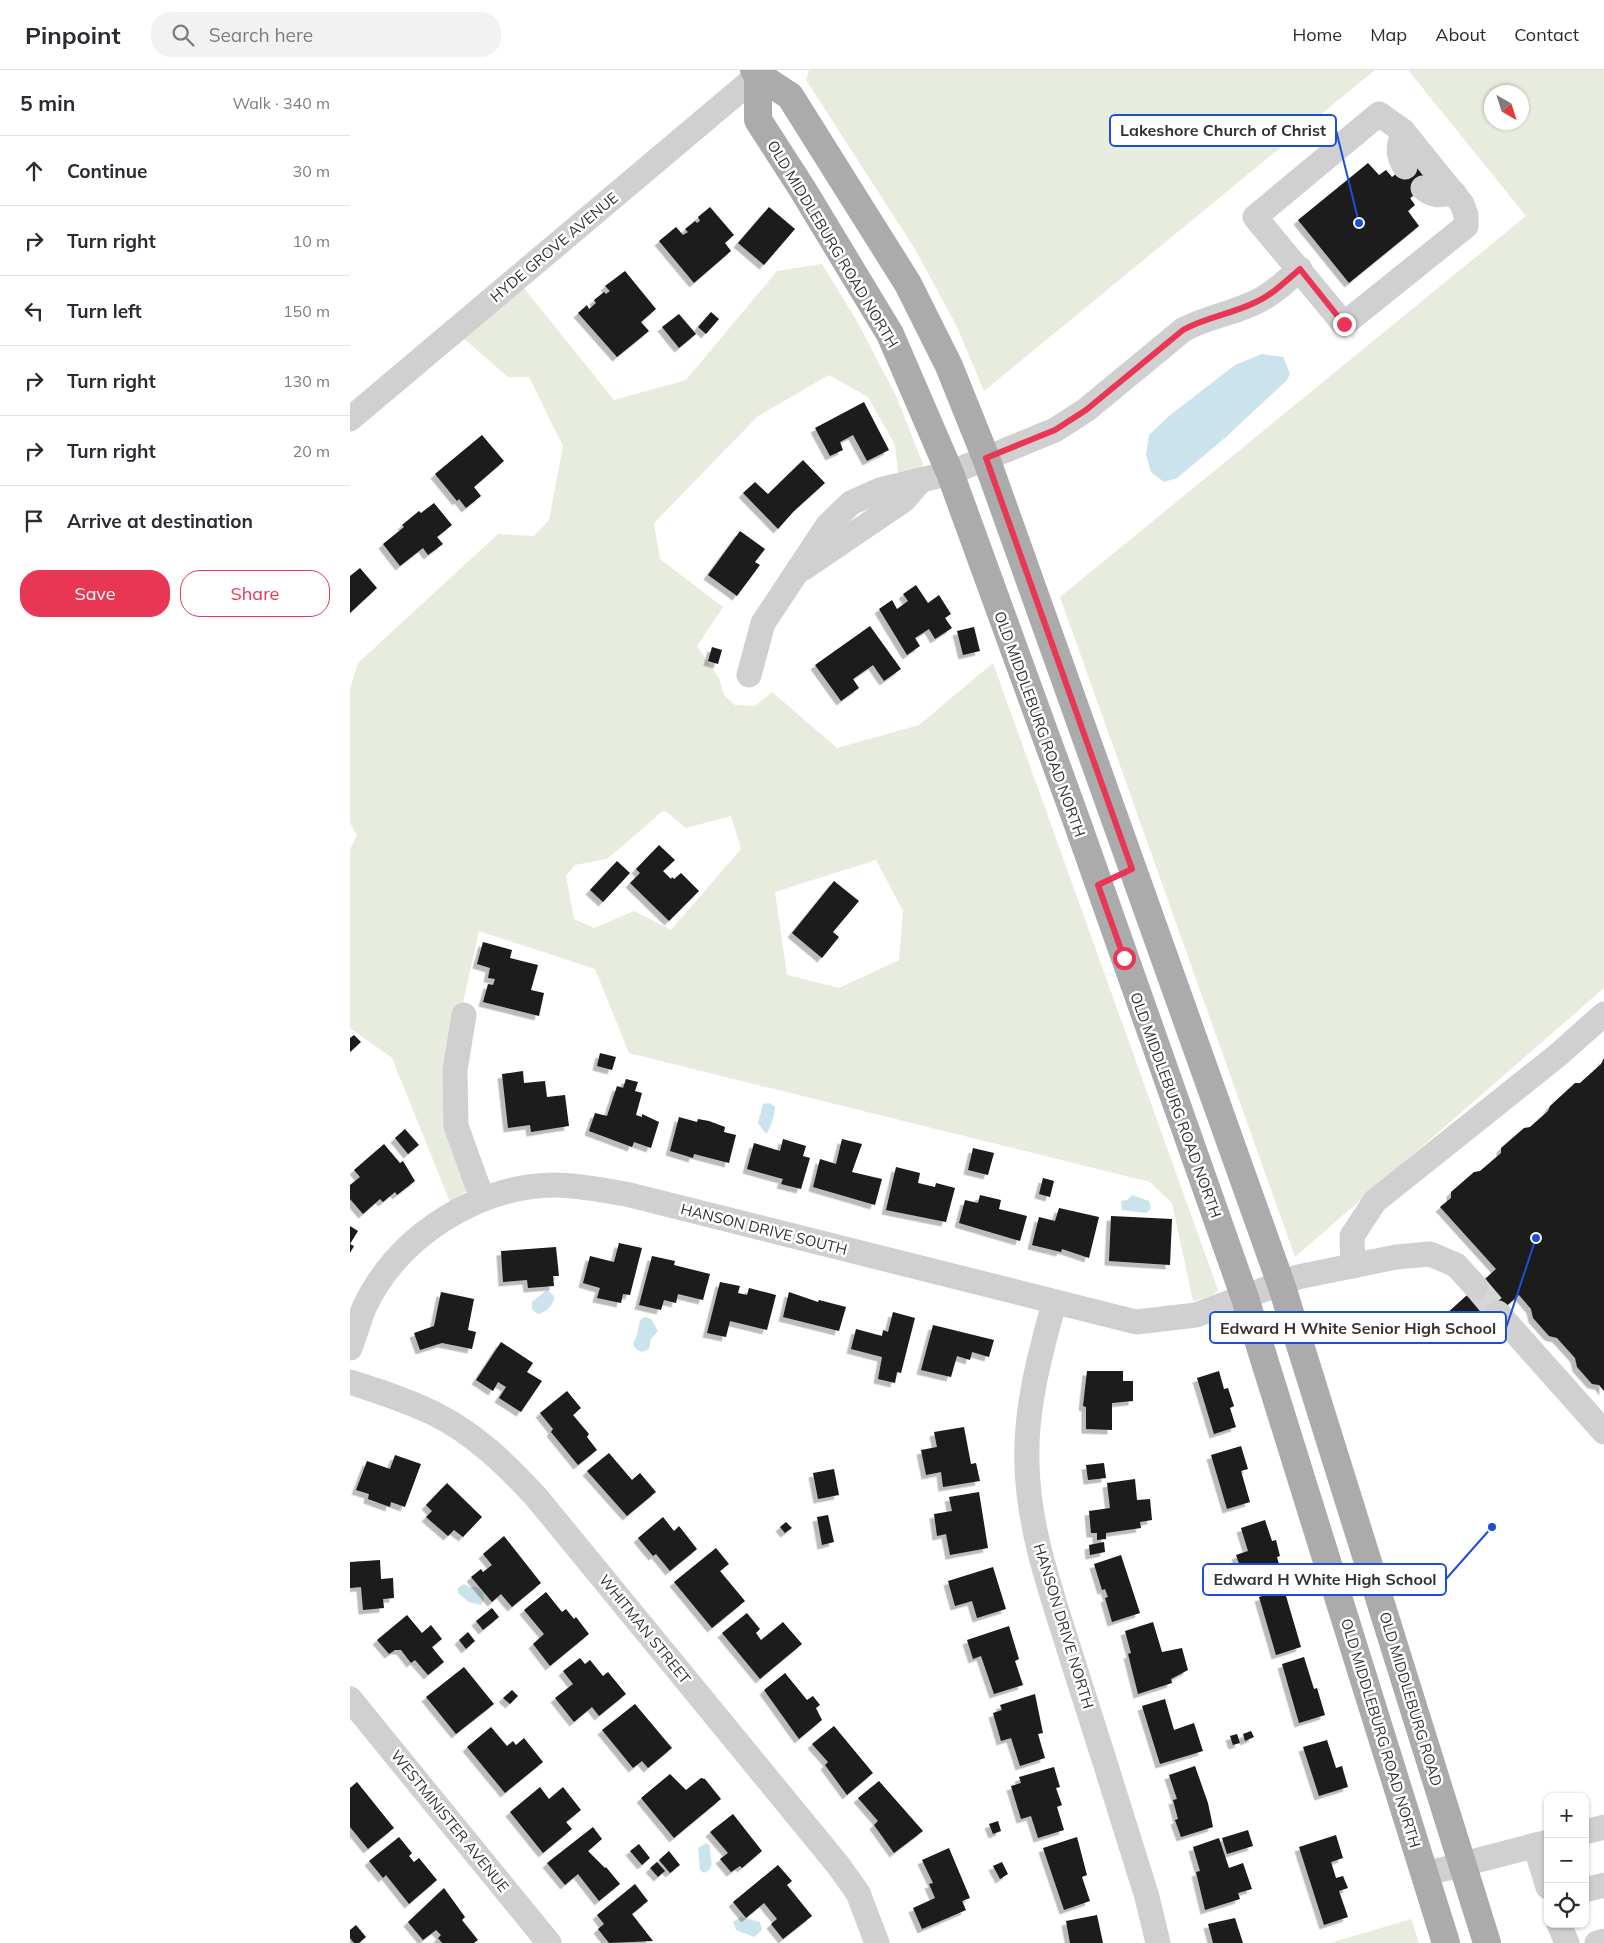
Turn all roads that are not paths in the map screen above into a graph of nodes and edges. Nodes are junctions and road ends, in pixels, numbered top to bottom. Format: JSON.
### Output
{"nodes":[{"id":1,"x":759,"y":72,"type":"edge"},
{"id":2,"x":1403,"y":131,"type":"junction"},
{"id":3,"x":1405,"y":166,"type":"dead end"},
{"id":4,"x":1423,"y":188,"type":"dead end"},
{"id":5,"x":1454,"y":194,"type":"junction"},
{"id":6,"x":1300,"y":269,"type":"junction"},
{"id":7,"x":350,"y":419,"type":"edge"},
{"id":8,"x":986,"y":458,"type":"junction"},
{"id":9,"x":950,"y":473,"type":"junction"},
{"id":10,"x":749,"y":675,"type":"dead end"},
{"id":11,"x":1132,"y":869,"type":"junction"},
{"id":12,"x":1098,"y":885,"type":"junction"},
{"id":13,"x":1604,"y":1014,"type":"edge"},
{"id":14,"x":464,"y":1015,"type":"dead end"},
{"id":15,"x":482,"y":1198,"type":"junction"},
{"id":16,"x":1353,"y":1266,"type":"junction"},
{"id":17,"x":1280,"y":1284,"type":"junction"},
{"id":18,"x":1476,"y":1287,"type":"tunnel mouth"},
{"id":19,"x":1245,"y":1298,"type":"junction"},
{"id":20,"x":1054,"y":1303,"type":"junction"},
{"id":21,"x":1498,"y":1313,"type":"tunnel mouth"},
{"id":22,"x":350,"y":1348,"type":"edge"},
{"id":23,"x":350,"y":1382,"type":"edge"},
{"id":24,"x":1604,"y":1432,"type":"edge"},
{"id":25,"x":350,"y":1699,"type":"edge"},
{"id":26,"x":1604,"y":1827,"type":"edge"},
{"id":27,"x":1589,"y":1831,"type":"edge"},
{"id":28,"x":1541,"y":1844,"type":"edge"},
{"id":29,"x":1463,"y":1864,"type":"junction"},
{"id":30,"x":1425,"y":1874,"type":"junction"},
{"id":31,"x":1547,"y":1883,"type":"edge"},
{"id":32,"x":1604,"y":1885,"type":"edge"},
{"id":33,"x":1589,"y":1889,"type":"edge"},
{"id":34,"x":1561,"y":1928,"type":"edge"},
{"id":35,"x":1604,"y":1941,"type":"edge"},
{"id":36,"x":549,"y":1943,"type":"edge"},
{"id":37,"x":877,"y":1943,"type":"edge"},
{"id":38,"x":1158,"y":1943,"type":"edge"},
{"id":39,"x":1446,"y":1943,"type":"edge"},
{"id":40,"x":1487,"y":1943,"type":"edge"},
{"id":41,"x":1567,"y":1943,"type":"edge"},
{"id":42,"x":1597,"y":1943,"type":"edge"}],
"edges":[{"from":1,"to":7,"type":"street","name":"HYDE GROVE AVENUE"},
{"from":1,"to":8,"type":"main road"},
{"from":1,"to":9,"type":"main road","name":"OLD MIDDLEBURG ROAD NORTH"},
{"from":2,"to":3,"type":"street"},
{"from":2,"to":5,"type":"street"},
{"from":2,"to":6,"type":"street"},
{"from":4,"to":5,"type":"street"},
{"from":5,"to":6,"type":"street"},
{"from":6,"to":8,"type":"street"},
{"from":8,"to":9,"type":"street"},
{"from":8,"to":11,"type":"main road"},
{"from":9,"to":10,"type":"street"},
{"from":9,"to":12,"type":"main road","name":"OLD MIDDLEBURG ROAD NORTH"},
{"from":11,"to":12,"type":"main road"},
{"from":11,"to":17,"type":"main road"},
{"from":12,"to":19,"type":"main road","name":"OLD MIDDLEBURG ROAD NORTH"},
{"from":13,"to":16,"type":"street"},
{"from":14,"to":15,"type":"street"},
{"from":15,"to":20,"type":"street","name":"HANSON DRIVE SOUTH"},
{"from":15,"to":22,"type":"street","name":"HANSON DRIVE SOUTH"},
{"from":16,"to":17,"type":"street","name":"HANSON DRIVE SOUTH"},
{"from":16,"to":18,"type":"street","name":"HANSON DRIVE SOUTH"},
{"from":17,"to":19,"type":"street","name":"HANSON DRIVE SOUTH"},
{"from":17,"to":29,"type":"main road","name":"OLD MIDDLEBURG ROAD"},
{"from":19,"to":20,"type":"street","name":"HANSON DRIVE SOUTH"},
{"from":19,"to":30,"type":"main road","name":"OLD MIDDLEBURG ROAD NORTH"},
{"from":20,"to":38,"type":"street","name":"HANSON DRIVE NORTH"},
{"from":21,"to":24,"type":"street"},
{"from":23,"to":37,"type":"street","name":"WHITMAN STREET"},
{"from":25,"to":36,"type":"street","name":"WESTMINISTER AVENUE"},
{"from":26,"to":27,"type":"street"},
{"from":28,"to":29,"type":"street"},
{"from":28,"to":31,"type":"street"},
{"from":29,"to":30,"type":"street"},
{"from":29,"to":40,"type":"main road","name":"OLD MIDDLEBURG ROAD"},
{"from":30,"to":39,"type":"main road","name":"OLD MIDDLEBURG ROAD NORTH"},
{"from":32,"to":33,"type":"street"},
{"from":34,"to":41,"type":"street"},
{"from":35,"to":42,"type":"street"}]}
